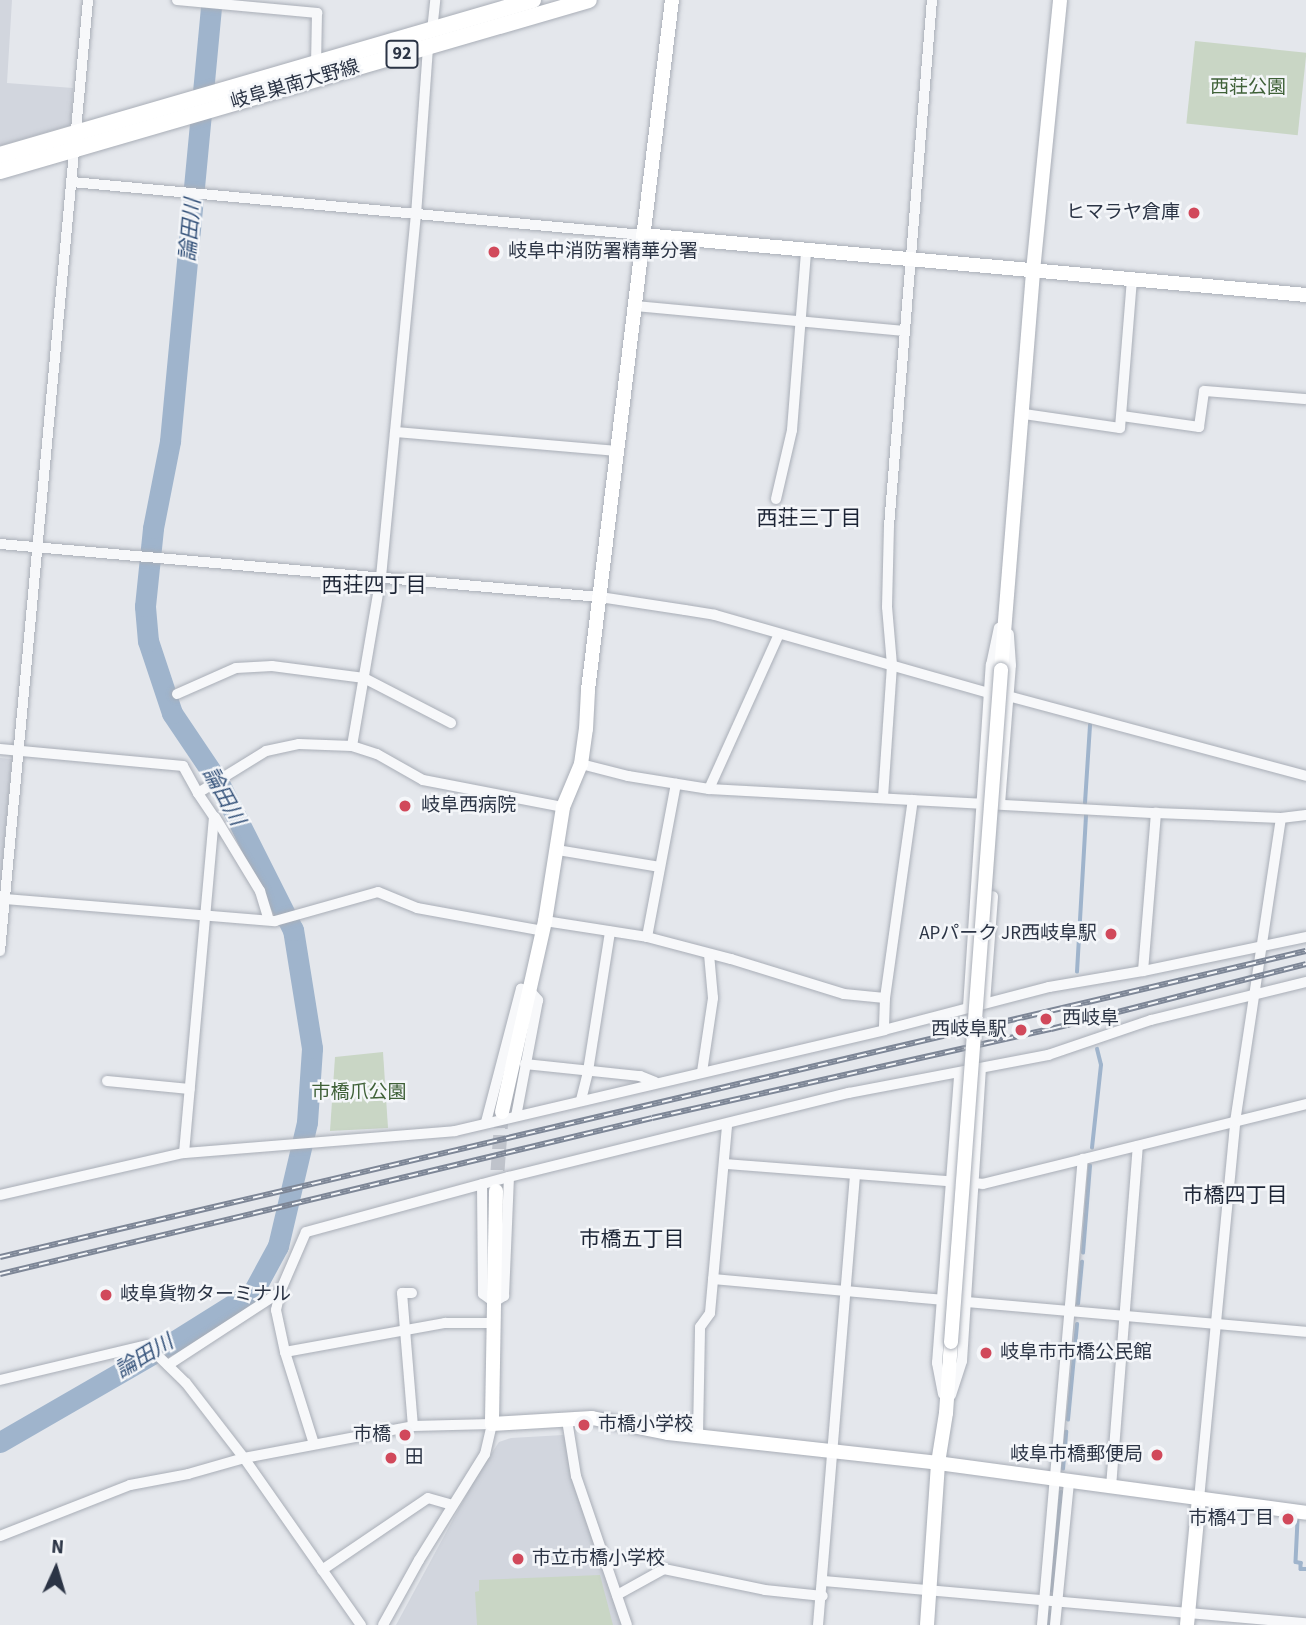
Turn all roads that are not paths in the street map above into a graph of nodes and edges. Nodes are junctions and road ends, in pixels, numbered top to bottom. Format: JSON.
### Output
{"nodes":[{"id":1,"x":88,"y":0,"type":"edge"},
{"id":2,"x":177,"y":0,"type":"edge"},
{"id":3,"x":435,"y":0,"type":"edge"},
{"id":4,"x":533,"y":0,"type":"edge"},
{"id":5,"x":590,"y":0,"type":"edge"},
{"id":6,"x":672,"y":0,"type":"edge"},
{"id":7,"x":932,"y":0,"type":"edge"},
{"id":8,"x":1060,"y":0,"type":"edge"},
{"id":9,"x":430,"y":39,"type":"junction"},
{"id":10,"x":316,"y":65,"type":"junction"},
{"id":11,"x":216,"y":100,"type":"junction"},
{"id":12,"x":76,"y":141,"type":"junction"},
{"id":13,"x":0,"y":155,"type":"edge"},
{"id":14,"x":0,"y":171,"type":"edge"},
{"id":15,"x":72,"y":182,"type":"junction"},
{"id":16,"x":416,"y":215,"type":"junction"},
{"id":17,"x":643,"y":235,"type":"junction"},
{"id":18,"x":806,"y":251,"type":"junction"},
{"id":19,"x":910,"y":261,"type":"junction"},
{"id":20,"x":1033,"y":271,"type":"junction"},
{"id":21,"x":1132,"y":280,"type":"junction"},
{"id":22,"x":1306,"y":295,"type":"edge"},
{"id":23,"x":635,"y":306,"type":"junction"},
{"id":24,"x":801,"y":321,"type":"junction"},
{"id":25,"x":905,"y":331,"type":"junction"},
{"id":26,"x":1306,"y":400,"type":"edge"},
{"id":27,"x":1024,"y":414,"type":"junction"},
{"id":28,"x":1122,"y":416,"type":"junction"},
{"id":29,"x":395,"y":432,"type":"junction"},
{"id":30,"x":618,"y":451,"type":"junction"},
{"id":31,"x":776,"y":499,"type":"dead end"},
{"id":32,"x":0,"y":544,"type":"edge"},
{"id":33,"x":36,"y":547,"type":"junction"},
{"id":34,"x":381,"y":577,"type":"junction"},
{"id":35,"x":1006,"y":593,"type":"junction"},
{"id":36,"x":600,"y":597,"type":"junction"},
{"id":37,"x":779,"y":634,"type":"junction"},
{"id":38,"x":892,"y":665,"type":"junction"},
{"id":39,"x":364,"y":678,"type":"junction"},
{"id":40,"x":989,"y":693,"type":"junction"},
{"id":41,"x":177,"y":694,"type":"dead end"},
{"id":42,"x":1009,"y":695,"type":"junction"},
{"id":43,"x":451,"y":723,"type":"dead end"},
{"id":44,"x":352,"y":746,"type":"junction"},
{"id":45,"x":0,"y":749,"type":"edge"},
{"id":46,"x":19,"y":751,"type":"junction"},
{"id":47,"x":581,"y":764,"type":"junction"},
{"id":48,"x":1306,"y":776,"type":"edge"},
{"id":49,"x":676,"y":784,"type":"junction"},
{"id":50,"x":709,"y":789,"type":"junction"},
{"id":51,"x":201,"y":791,"type":"junction"},
{"id":52,"x":883,"y":797,"type":"junction"},
{"id":53,"x":913,"y":800,"type":"junction"},
{"id":54,"x":981,"y":803,"type":"junction"},
{"id":55,"x":1000,"y":804,"type":"junction"},
{"id":56,"x":563,"y":807,"type":"junction"},
{"id":57,"x":1156,"y":813,"type":"junction"},
{"id":58,"x":1306,"y":815,"type":"edge"},
{"id":59,"x":215,"y":817,"type":"junction"},
{"id":60,"x":1281,"y":818,"type":"junction"},
{"id":61,"x":557,"y":850,"type":"junction"},
{"id":62,"x":660,"y":867,"type":"junction"},
{"id":63,"x":993,"y":896,"type":"dead end"},
{"id":64,"x":5,"y":899,"type":"junction"},
{"id":65,"x":206,"y":917,"type":"junction"},
{"id":66,"x":272,"y":920,"type":"junction"},
{"id":67,"x":544,"y":926,"type":"junction"},
{"id":68,"x":610,"y":932,"type":"junction"},
{"id":69,"x":647,"y":937,"type":"junction"},
{"id":70,"x":1306,"y":937,"type":"edge"},
{"id":71,"x":1263,"y":947,"type":"junction"},
{"id":72,"x":0,"y":951,"type":"edge"},
{"id":73,"x":709,"y":954,"type":"junction"},
{"id":74,"x":1143,"y":971,"type":"junction"},
{"id":75,"x":1306,"y":982,"type":"edge"},
{"id":76,"x":531,"y":992,"type":"junction"},
{"id":77,"x":1256,"y":995,"type":"junction"},
{"id":78,"x":885,"y":998,"type":"junction"},
{"id":79,"x":985,"y":1003,"type":"junction"},
{"id":80,"x":968,"y":1007,"type":"junction"},
{"id":81,"x":884,"y":1030,"type":"junction"},
{"id":82,"x":525,"y":1064,"type":"junction"},
{"id":83,"x":981,"y":1070,"type":"junction"},
{"id":84,"x":588,"y":1071,"type":"junction"},
{"id":85,"x":702,"y":1072,"type":"junction"},
{"id":86,"x":959,"y":1074,"type":"junction"},
{"id":87,"x":107,"y":1081,"type":"dead end"},
{"id":88,"x":656,"y":1083,"type":"junction"},
{"id":89,"x":190,"y":1089,"type":"junction"},
{"id":90,"x":580,"y":1100,"type":"junction"},
{"id":91,"x":1306,"y":1104,"type":"edge"},
{"id":92,"x":509,"y":1114,"type":"junction"},
{"id":93,"x":486,"y":1122,"type":"junction"},
{"id":94,"x":1234,"y":1122,"type":"junction"},
{"id":95,"x":727,"y":1125,"type":"junction"},
{"id":96,"x":1138,"y":1146,"type":"junction"},
{"id":97,"x":184,"y":1153,"type":"junction"},
{"id":98,"x":1083,"y":1159,"type":"junction"},
{"id":99,"x":726,"y":1164,"type":"junction"},
{"id":100,"x":855,"y":1175,"type":"junction"},
{"id":101,"x":509,"y":1177,"type":"junction"},
{"id":102,"x":951,"y":1183,"type":"junction"},
{"id":103,"x":975,"y":1183,"type":"junction"},
{"id":104,"x":482,"y":1184,"type":"junction"},
{"id":105,"x":496,"y":1191,"type":"tunnel mouth"},
{"id":106,"x":0,"y":1195,"type":"edge"},
{"id":107,"x":713,"y":1279,"type":"junction"},
{"id":108,"x":845,"y":1291,"type":"junction"},
{"id":109,"x":280,"y":1292,"type":"junction"},
{"id":110,"x":412,"y":1293,"type":"dead end"},
{"id":111,"x":942,"y":1300,"type":"junction"},
{"id":112,"x":494,"y":1302,"type":"junction"},
{"id":113,"x":966,"y":1302,"type":"junction"},
{"id":114,"x":1070,"y":1312,"type":"junction"},
{"id":115,"x":1126,"y":1317,"type":"junction"},
{"id":116,"x":493,"y":1323,"type":"junction"},
{"id":117,"x":1217,"y":1325,"type":"junction"},
{"id":118,"x":405,"y":1329,"type":"junction"},
{"id":119,"x":1306,"y":1332,"type":"edge"},
{"id":120,"x":285,"y":1352,"type":"junction"},
{"id":121,"x":167,"y":1365,"type":"junction"},
{"id":122,"x":0,"y":1380,"type":"edge"},
{"id":123,"x":946,"y":1413,"type":"junction"},
{"id":124,"x":567,"y":1419,"type":"junction"},
{"id":125,"x":492,"y":1424,"type":"junction"},
{"id":126,"x":413,"y":1426,"type":"junction"},
{"id":127,"x":698,"y":1434,"type":"junction"},
{"id":128,"x":314,"y":1444,"type":"junction"},
{"id":129,"x":831,"y":1452,"type":"junction"},
{"id":130,"x":244,"y":1458,"type":"junction"},
{"id":131,"x":938,"y":1464,"type":"junction"},
{"id":132,"x":1062,"y":1480,"type":"junction"},
{"id":133,"x":1111,"y":1487,"type":"junction"},
{"id":134,"x":1199,"y":1499,"type":"junction"},
{"id":135,"x":452,"y":1505,"type":"junction"},
{"id":136,"x":1306,"y":1513,"type":"edge"},
{"id":137,"x":0,"y":1536,"type":"edge"},
{"id":138,"x":322,"y":1570,"type":"junction"},
{"id":139,"x":823,"y":1581,"type":"junction"},
{"id":140,"x":930,"y":1588,"type":"junction"},
{"id":141,"x":617,"y":1595,"type":"junction"},
{"id":142,"x":823,"y":1596,"type":"junction"},
{"id":143,"x":1044,"y":1599,"type":"junction"},
{"id":144,"x":1058,"y":1600,"type":"junction"},
{"id":145,"x":1187,"y":1619,"type":"edge"},
{"id":146,"x":1306,"y":1623,"type":"edge"},
{"id":147,"x":361,"y":1625,"type":"edge"},
{"id":148,"x":383,"y":1625,"type":"edge"},
{"id":149,"x":627,"y":1625,"type":"edge"},
{"id":150,"x":818,"y":1625,"type":"edge"},
{"id":151,"x":927,"y":1625,"type":"edge"},
{"id":152,"x":1042,"y":1625,"type":"edge"},
{"id":153,"x":1055,"y":1625,"type":"edge"}],
"edges":[{"from":1,"to":12,"type":"street"},
{"from":2,"to":10,"type":"street"},
{"from":3,"to":9,"type":"street"},
{"from":4,"to":9,"type":"main road","name":"岐阜巣南大野線","number":"92"},
{"from":5,"to":9,"type":"main road","name":"岐阜巣南大野線","number":"92"},
{"from":6,"to":17,"type":"street"},
{"from":7,"to":19,"type":"street"},
{"from":8,"to":20,"type":"street"},
{"from":9,"to":10,"type":"main road","name":"岐阜巣南大野線","number":"92"},
{"from":9,"to":11,"type":"main road","name":"岐阜巣南大野線","number":"92"},
{"from":9,"to":16,"type":"street"},
{"from":10,"to":11,"type":"main road","name":"岐阜巣南大野線","number":"92"},
{"from":11,"to":12,"type":"main road","name":"岐阜巣南大野線","number":"92"},
{"from":12,"to":13,"type":"main road","name":"岐阜巣南大野線","number":"92"},
{"from":12,"to":14,"type":"main road","name":"岐阜巣南大野線","number":"92"},
{"from":12,"to":15,"type":"street"},
{"from":15,"to":16,"type":"street"},
{"from":15,"to":33,"type":"street"},
{"from":16,"to":17,"type":"street"},
{"from":16,"to":29,"type":"street"},
{"from":17,"to":18,"type":"street"},
{"from":17,"to":23,"type":"street"},
{"from":18,"to":19,"type":"street"},
{"from":18,"to":24,"type":"street"},
{"from":19,"to":20,"type":"street"},
{"from":19,"to":25,"type":"street"},
{"from":20,"to":21,"type":"street"},
{"from":20,"to":27,"type":"street"},
{"from":21,"to":22,"type":"street"},
{"from":21,"to":28,"type":"street"},
{"from":23,"to":24,"type":"street"},
{"from":23,"to":30,"type":"street"},
{"from":24,"to":25,"type":"street"},
{"from":24,"to":31,"type":"street"},
{"from":25,"to":38,"type":"street"},
{"from":26,"to":28,"type":"street"},
{"from":27,"to":28,"type":"street"},
{"from":27,"to":35,"type":"street"},
{"from":29,"to":30,"type":"street"},
{"from":29,"to":34,"type":"street"},
{"from":30,"to":36,"type":"street"},
{"from":32,"to":33,"type":"street"},
{"from":33,"to":34,"type":"street"},
{"from":33,"to":46,"type":"street"},
{"from":34,"to":36,"type":"street"},
{"from":34,"to":39,"type":"street"},
{"from":35,"to":40,"type":"street"},
{"from":35,"to":42,"type":"street"},
{"from":35,"to":123,"type":"street","bridge":true},
{"from":36,"to":37,"type":"street"},
{"from":36,"to":47,"type":"street"},
{"from":37,"to":38,"type":"street"},
{"from":37,"to":50,"type":"street"},
{"from":38,"to":40,"type":"street"},
{"from":38,"to":52,"type":"street"},
{"from":39,"to":41,"type":"street"},
{"from":39,"to":43,"type":"street"},
{"from":39,"to":44,"type":"street"},
{"from":40,"to":54,"type":"street"},
{"from":42,"to":48,"type":"street"},
{"from":42,"to":55,"type":"street"},
{"from":44,"to":51,"type":"street"},
{"from":44,"to":56,"type":"street"},
{"from":45,"to":46,"type":"street"},
{"from":46,"to":51,"type":"street"},
{"from":46,"to":64,"type":"street"},
{"from":47,"to":49,"type":"street"},
{"from":47,"to":56,"type":"street"},
{"from":49,"to":50,"type":"street"},
{"from":49,"to":62,"type":"street"},
{"from":50,"to":52,"type":"street"},
{"from":51,"to":59,"type":"street"},
{"from":52,"to":53,"type":"street"},
{"from":53,"to":54,"type":"street"},
{"from":53,"to":78,"type":"street"},
{"from":54,"to":55,"type":"street"},
{"from":54,"to":80,"type":"street"},
{"from":55,"to":57,"type":"street"},
{"from":56,"to":61,"type":"street"},
{"from":57,"to":60,"type":"street"},
{"from":57,"to":74,"type":"street"},
{"from":58,"to":60,"type":"street"},
{"from":59,"to":65,"type":"street"},
{"from":59,"to":66,"type":"street"},
{"from":60,"to":71,"type":"street"},
{"from":61,"to":62,"type":"street"},
{"from":61,"to":67,"type":"street"},
{"from":62,"to":69,"type":"street"},
{"from":63,"to":79,"type":"street"},
{"from":64,"to":65,"type":"street"},
{"from":64,"to":72,"type":"street"},
{"from":65,"to":66,"type":"street"},
{"from":65,"to":89,"type":"street"},
{"from":66,"to":67,"type":"street"},
{"from":67,"to":68,"type":"street"},
{"from":67,"to":76,"type":"street"},
{"from":68,"to":69,"type":"street"},
{"from":68,"to":84,"type":"street"},
{"from":69,"to":73,"type":"street"},
{"from":70,"to":71,"type":"street"},
{"from":71,"to":74,"type":"street"},
{"from":71,"to":77,"type":"street"},
{"from":73,"to":78,"type":"street"},
{"from":73,"to":85,"type":"street"},
{"from":74,"to":79,"type":"street"},
{"from":75,"to":77,"type":"street"},
{"from":76,"to":82,"type":"street"},
{"from":76,"to":92,"type":"street"},
{"from":76,"to":93,"type":"street"},
{"from":77,"to":83,"type":"street"},
{"from":77,"to":94,"type":"street"},
{"from":78,"to":81,"type":"street"},
{"from":79,"to":80,"type":"street"},
{"from":80,"to":81,"type":"street"},
{"from":81,"to":85,"type":"street"},
{"from":82,"to":84,"type":"street"},
{"from":82,"to":92,"type":"street"},
{"from":83,"to":86,"type":"street"},
{"from":83,"to":103,"type":"street"},
{"from":84,"to":88,"type":"street"},
{"from":84,"to":90,"type":"street"},
{"from":85,"to":88,"type":"street"},
{"from":86,"to":95,"type":"street"},
{"from":86,"to":102,"type":"street"},
{"from":87,"to":89,"type":"street"},
{"from":88,"to":90,"type":"street"},
{"from":89,"to":97,"type":"street"},
{"from":90,"to":92,"type":"street"},
{"from":91,"to":94,"type":"street"},
{"from":92,"to":93,"type":"street"},
{"from":93,"to":97,"type":"street"},
{"from":94,"to":96,"type":"street"},
{"from":94,"to":117,"type":"street"},
{"from":95,"to":99,"type":"street"},
{"from":95,"to":101,"type":"street"},
{"from":96,"to":98,"type":"street"},
{"from":96,"to":115,"type":"street"},
{"from":97,"to":106,"type":"street"},
{"from":98,"to":103,"type":"street"},
{"from":98,"to":114,"type":"street"},
{"from":99,"to":100,"type":"street"},
{"from":99,"to":107,"type":"street"},
{"from":100,"to":102,"type":"street"},
{"from":100,"to":108,"type":"street"},
{"from":101,"to":104,"type":"street"},
{"from":101,"to":112,"type":"street"},
{"from":102,"to":103,"type":"street"},
{"from":102,"to":111,"type":"street"},
{"from":103,"to":113,"type":"street"},
{"from":104,"to":109,"type":"street"},
{"from":104,"to":112,"type":"street"},
{"from":105,"to":112,"type":"street"},
{"from":107,"to":108,"type":"street"},
{"from":107,"to":127,"type":"street"},
{"from":108,"to":111,"type":"street"},
{"from":108,"to":129,"type":"street"},
{"from":109,"to":120,"type":"street"},
{"from":109,"to":121,"type":"street"},
{"from":110,"to":118,"type":"street"},
{"from":111,"to":123,"type":"street"},
{"from":112,"to":116,"type":"street"},
{"from":113,"to":114,"type":"street"},
{"from":113,"to":123,"type":"street"},
{"from":114,"to":115,"type":"street"},
{"from":114,"to":132,"type":"street"},
{"from":115,"to":117,"type":"street"},
{"from":115,"to":133,"type":"street"},
{"from":116,"to":118,"type":"street"},
{"from":116,"to":125,"type":"street"},
{"from":117,"to":119,"type":"street"},
{"from":117,"to":134,"type":"street"},
{"from":118,"to":120,"type":"street"},
{"from":118,"to":126,"type":"street"},
{"from":120,"to":128,"type":"street"},
{"from":121,"to":122,"type":"street"},
{"from":121,"to":130,"type":"street"},
{"from":123,"to":131,"type":"street"},
{"from":124,"to":125,"type":"street"},
{"from":124,"to":127,"type":"street"},
{"from":124,"to":141,"type":"street"},
{"from":125,"to":126,"type":"street"},
{"from":125,"to":135,"type":"street"},
{"from":126,"to":128,"type":"street"},
{"from":127,"to":129,"type":"street"},
{"from":128,"to":130,"type":"street"},
{"from":129,"to":131,"type":"street"},
{"from":129,"to":139,"type":"street"},
{"from":130,"to":137,"type":"street"},
{"from":130,"to":138,"type":"street"},
{"from":131,"to":132,"type":"street"},
{"from":131,"to":140,"type":"street"},
{"from":132,"to":133,"type":"street"},
{"from":132,"to":143,"type":"street"},
{"from":132,"to":144,"type":"street"},
{"from":133,"to":134,"type":"street"},
{"from":134,"to":136,"type":"street"},
{"from":134,"to":145,"type":"street"},
{"from":135,"to":138,"type":"street"},
{"from":135,"to":148,"type":"street"},
{"from":138,"to":147,"type":"street"},
{"from":139,"to":140,"type":"street"},
{"from":139,"to":142,"type":"street"},
{"from":140,"to":143,"type":"street"},
{"from":140,"to":151,"type":"street"},
{"from":141,"to":142,"type":"street"},
{"from":141,"to":149,"type":"street"},
{"from":142,"to":150,"type":"street"},
{"from":143,"to":144,"type":"street"},
{"from":143,"to":152,"type":"street"},
{"from":144,"to":145,"type":"street"},
{"from":144,"to":153,"type":"street"},
{"from":145,"to":146,"type":"street"}]}
